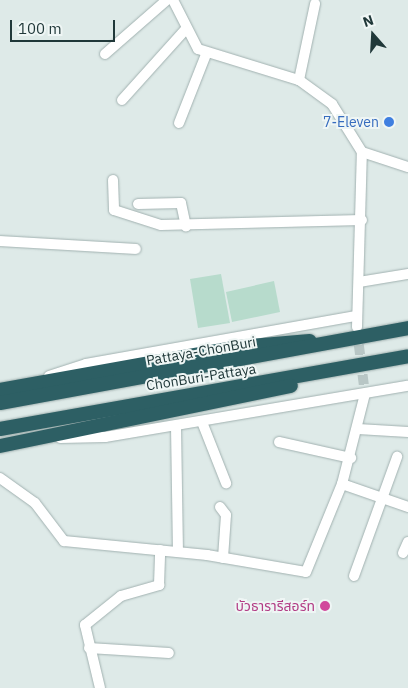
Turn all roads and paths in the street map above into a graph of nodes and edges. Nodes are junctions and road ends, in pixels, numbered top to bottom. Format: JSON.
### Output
{"nodes":[{"id":1,"x":168,"y":0,"type":"edge"},
{"id":2,"x":173,"y":0,"type":"edge"},
{"id":3,"x":315,"y":4,"type":"dead end"},
{"id":4,"x":186,"y":29,"type":"junction"},
{"id":5,"x":207,"y":52,"type":"junction"},
{"id":6,"x":105,"y":54,"type":"dead end"},
{"id":7,"x":299,"y":80,"type":"junction"},
{"id":8,"x":122,"y":100,"type":"dead end"},
{"id":9,"x":179,"y":123,"type":"dead end"},
{"id":10,"x":362,"y":152,"type":"junction"},
{"id":11,"x":408,"y":167,"type":"edge"},
{"id":12,"x":113,"y":180,"type":"dead end"},
{"id":13,"x":138,"y":204,"type":"dead end"},
{"id":14,"x":362,"y":220,"type":"junction"},
{"id":15,"x":186,"y":226,"type":"junction"},
{"id":16,"x":0,"y":241,"type":"edge"},
{"id":17,"x":136,"y":249,"type":"dead end"},
{"id":18,"x":408,"y":274,"type":"edge"},
{"id":19,"x":359,"y":282,"type":"junction"},
{"id":20,"x":356,"y":316,"type":"junction"},
{"id":21,"x":357,"y":327,"type":"tunnel mouth"},
{"id":22,"x":408,"y":328,"type":"edge"},
{"id":23,"x":352,"y":340,"type":"junction"},
{"id":24,"x":408,"y":356,"type":"edge"},
{"id":25,"x":354,"y":368,"type":"junction"},
{"id":26,"x":408,"y":386,"type":"edge"},
{"id":27,"x":15,"y":387,"type":"junction"},
{"id":28,"x":0,"y":390,"type":"edge"},
{"id":29,"x":365,"y":394,"type":"junction"},
{"id":30,"x":0,"y":403,"type":"edge"},
{"id":31,"x":202,"y":422,"type":"junction"},
{"id":32,"x":176,"y":426,"type":"junction"},
{"id":33,"x":0,"y":428,"type":"edge"},
{"id":34,"x":358,"y":429,"type":"junction"},
{"id":35,"x":408,"y":432,"type":"edge"},
{"id":36,"x":34,"y":439,"type":"junction"},
{"id":37,"x":279,"y":442,"type":"dead end"},
{"id":38,"x":0,"y":446,"type":"edge"},
{"id":39,"x":397,"y":457,"type":"dead end"},
{"id":40,"x":351,"y":458,"type":"junction"},
{"id":41,"x":0,"y":478,"type":"edge"},
{"id":42,"x":226,"y":483,"type":"dead end"},
{"id":43,"x":342,"y":484,"type":"junction"},
{"id":44,"x":383,"y":497,"type":"junction"},
{"id":45,"x":220,"y":507,"type":"dead end"},
{"id":46,"x":408,"y":507,"type":"edge"},
{"id":47,"x":408,"y":542,"type":"edge"},
{"id":48,"x":160,"y":550,"type":"junction"},
{"id":49,"x":178,"y":552,"type":"junction"},
{"id":50,"x":403,"y":553,"type":"dead end"},
{"id":51,"x":223,"y":558,"type":"junction"},
{"id":52,"x":354,"y":576,"type":"dead end"},
{"id":53,"x":89,"y":648,"type":"junction"},
{"id":54,"x":169,"y":653,"type":"dead end"},
{"id":55,"x":100,"y":688,"type":"edge"}],
"edges":[{"from":1,"to":6,"type":"street"},
{"from":2,"to":4,"type":"street"},
{"from":3,"to":7,"type":"street"},
{"from":4,"to":5,"type":"street"},
{"from":4,"to":8,"type":"street"},
{"from":5,"to":7,"type":"street"},
{"from":5,"to":9,"type":"street"},
{"from":7,"to":10,"type":"street"},
{"from":10,"to":11,"type":"street"},
{"from":10,"to":14,"type":"street"},
{"from":12,"to":15,"type":"street"},
{"from":13,"to":15,"type":"street"},
{"from":14,"to":15,"type":"street"},
{"from":14,"to":19,"type":"street"},
{"from":16,"to":17,"type":"street"},
{"from":18,"to":19,"type":"street"},
{"from":19,"to":20,"type":"street"},
{"from":20,"to":21,"type":"street"},
{"from":20,"to":27,"type":"street"},
{"from":22,"to":23,"type":"highway","name":"Pattaya-ChonBuri"},
{"from":23,"to":27,"type":"highway"},
{"from":23,"to":30,"type":"highway","name":"Pattaya-ChonBuri"},
{"from":24,"to":25,"type":"highway","name":"ChonBuri-Pattaya"},
{"from":25,"to":33,"type":"highway","name":"ChonBuri-Pattaya"},
{"from":25,"to":36,"type":"highway"},
{"from":26,"to":29,"type":"street"},
{"from":27,"to":28,"type":"highway"},
{"from":29,"to":31,"type":"street"},
{"from":29,"to":34,"type":"street"},
{"from":31,"to":32,"type":"street"},
{"from":31,"to":42,"type":"street"},
{"from":32,"to":36,"type":"street"},
{"from":32,"to":49,"type":"street"},
{"from":34,"to":35,"type":"street"},
{"from":34,"to":40,"type":"street"},
{"from":36,"to":38,"type":"highway"},
{"from":37,"to":40,"type":"street"},
{"from":39,"to":44,"type":"street"},
{"from":40,"to":43,"type":"street"},
{"from":41,"to":48,"type":"street"},
{"from":43,"to":44,"type":"street"},
{"from":43,"to":51,"type":"street"},
{"from":44,"to":46,"type":"street"},
{"from":44,"to":52,"type":"street"},
{"from":45,"to":51,"type":"street"},
{"from":47,"to":50,"type":"street"},
{"from":48,"to":49,"type":"street"},
{"from":48,"to":53,"type":"street"},
{"from":49,"to":51,"type":"street"},
{"from":53,"to":54,"type":"street"},
{"from":53,"to":55,"type":"street"}]}
